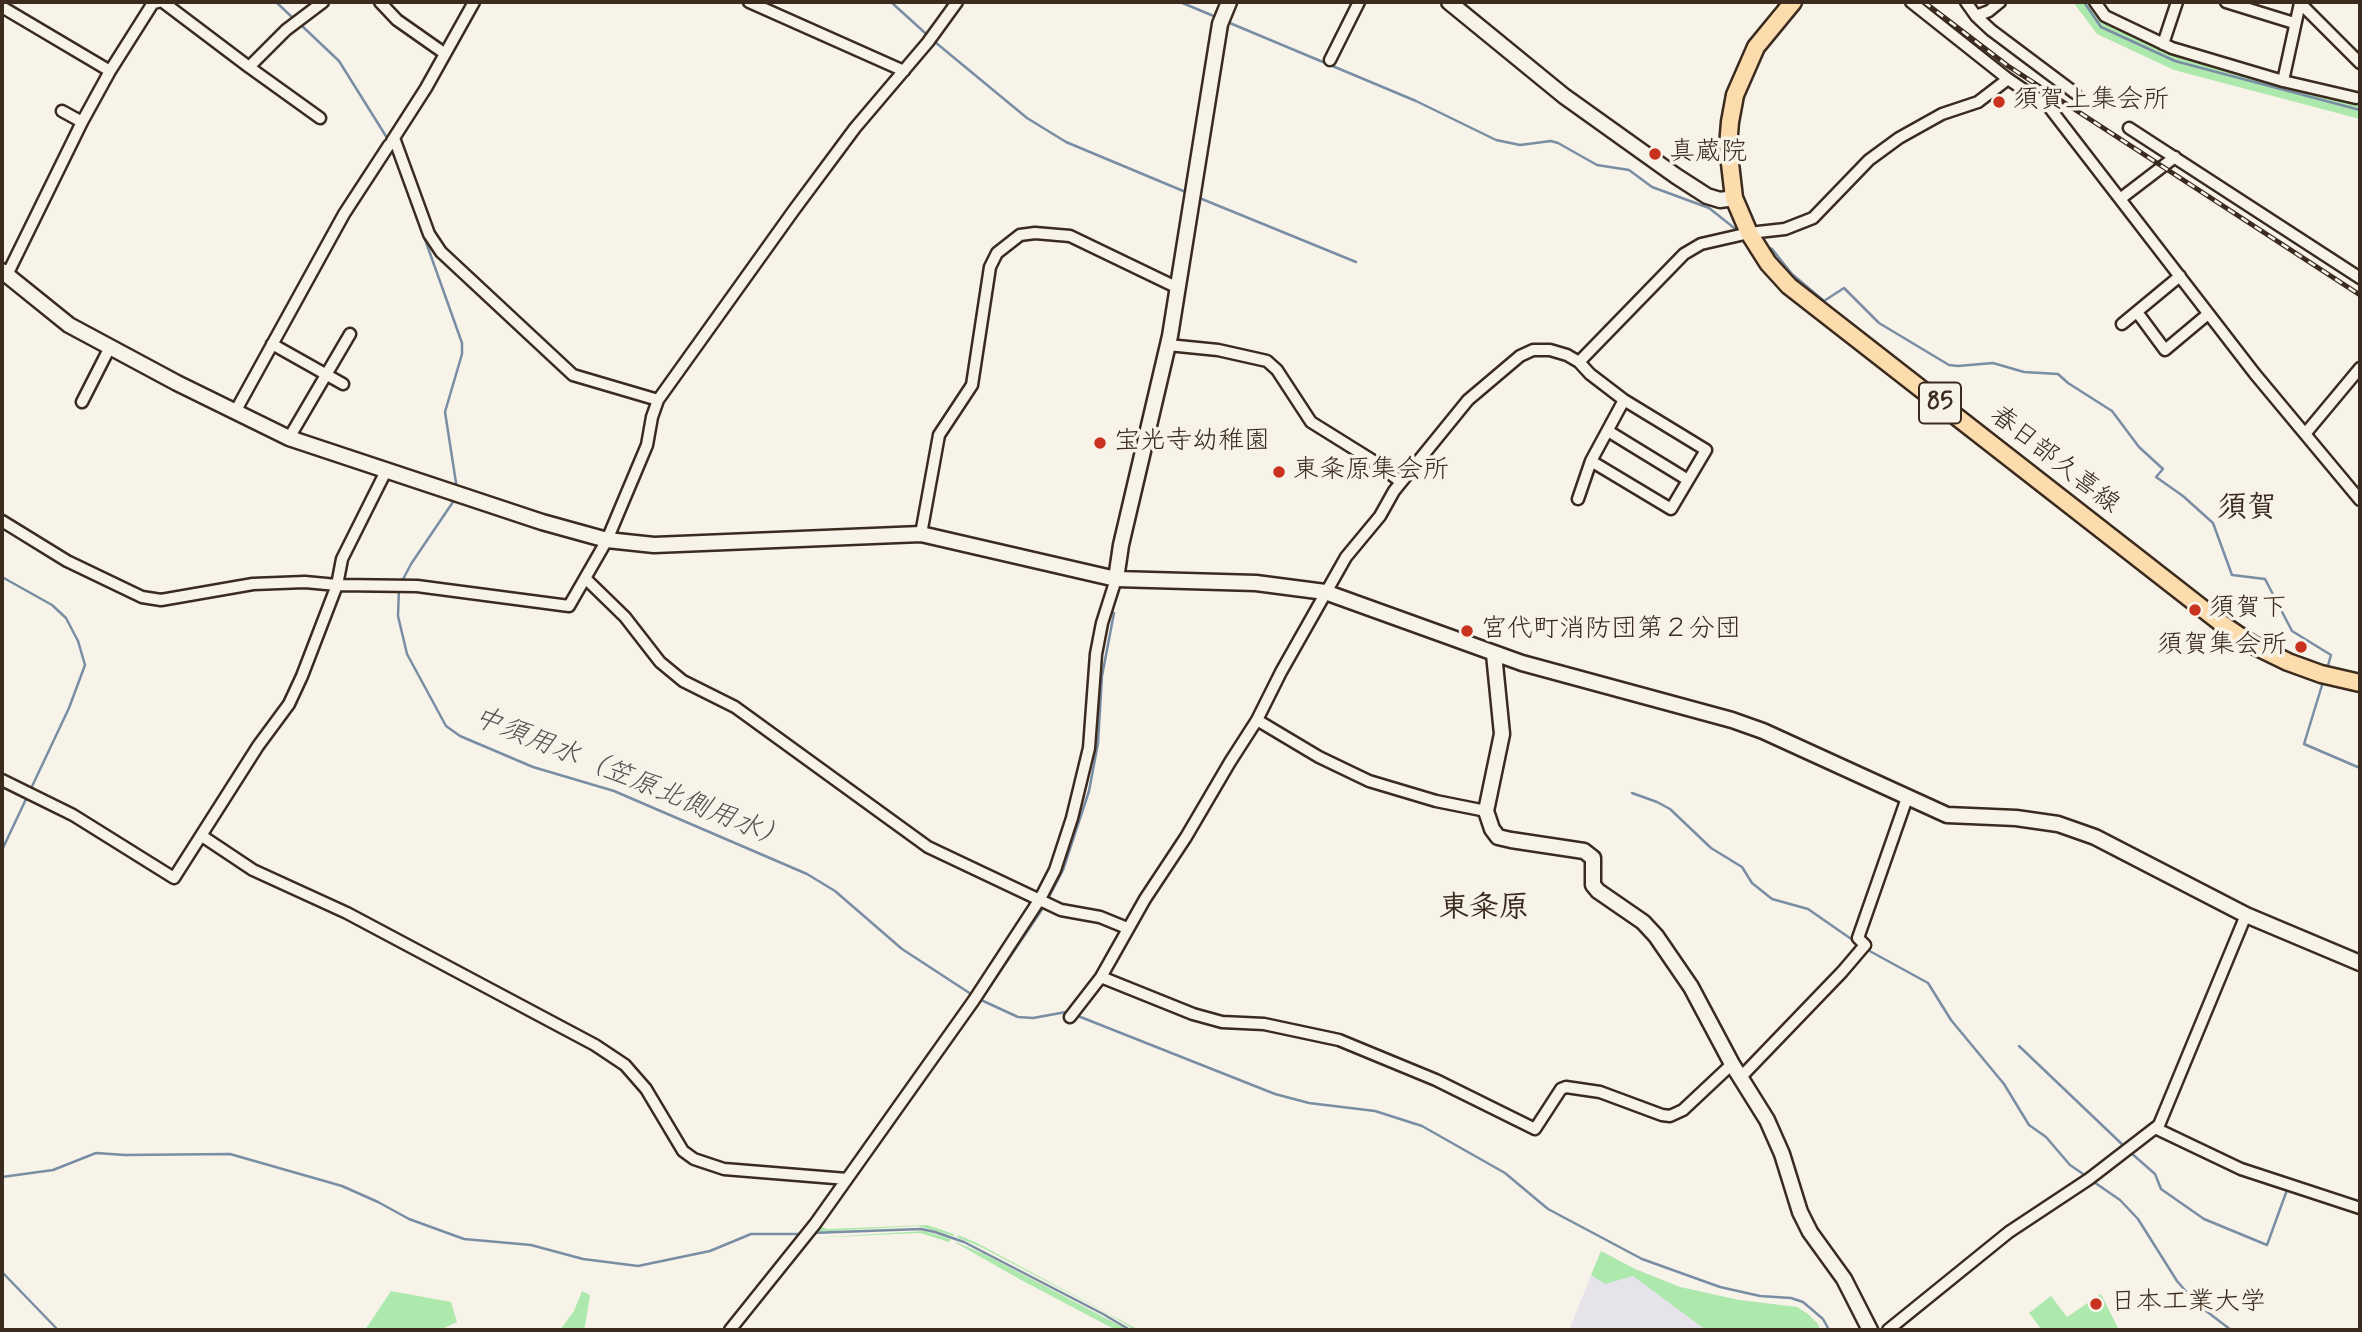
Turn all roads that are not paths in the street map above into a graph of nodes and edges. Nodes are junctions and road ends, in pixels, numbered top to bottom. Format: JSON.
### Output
{"nodes":[{"id":1,"x":160,"y":2,"type":"edge"},
{"id":2,"x":323,"y":2,"type":"edge"},
{"id":3,"x":474,"y":2,"type":"edge"},
{"id":4,"x":749,"y":2,"type":"edge"},
{"id":5,"x":957,"y":2,"type":"edge"},
{"id":6,"x":1229,"y":2,"type":"edge"},
{"id":7,"x":1359,"y":2,"type":"edge"},
{"id":8,"x":1449,"y":2,"type":"edge"},
{"id":9,"x":1793,"y":2,"type":"edge"},
{"id":10,"x":1911,"y":2,"type":"edge"},
{"id":11,"x":1966,"y":2,"type":"edge"},
{"id":12,"x":2000,"y":2,"type":"edge"},
{"id":13,"x":2095,"y":2,"type":"edge"},
{"id":14,"x":2177,"y":2,"type":"edge"},
{"id":15,"x":2226,"y":2,"type":"edge"},
{"id":16,"x":2299,"y":2,"type":"edge"},
{"id":17,"x":385,"y":3,"type":"edge"},
{"id":18,"x":2,"y":6,"type":"edge"},
{"id":19,"x":1976,"y":16,"type":"junction"},
{"id":20,"x":2294,"y":23,"type":"junction"},
{"id":21,"x":2163,"y":44,"type":"junction"},
{"id":22,"x":444,"y":53,"type":"junction"},
{"id":23,"x":1330,"y":60,"type":"dead end"},
{"id":24,"x":2360,"y":63,"type":"edge"},
{"id":25,"x":249,"y":67,"type":"junction"},
{"id":26,"x":110,"y":71,"type":"junction"},
{"id":27,"x":904,"y":71,"type":"junction"},
{"id":28,"x":2008,"y":79,"type":"junction"},
{"id":29,"x":2283,"y":80,"type":"junction"},
{"id":30,"x":2075,"y":93,"type":"dead end"},
{"id":31,"x":2356,"y":98,"type":"dead end"},
{"id":32,"x":62,"y":111,"type":"dead end"},
{"id":33,"x":320,"y":118,"type":"dead end"},
{"id":34,"x":82,"y":122,"type":"junction"},
{"id":35,"x":2129,"y":128,"type":"dead end"},
{"id":36,"x":391,"y":141,"type":"junction"},
{"id":37,"x":2175,"y":157,"type":"junction"},
{"id":38,"x":1734,"y":198,"type":"junction"},
{"id":39,"x":2120,"y":199,"type":"junction"},
{"id":40,"x":1749,"y":233,"type":"junction"},
{"id":41,"x":4,"y":273,"type":"edge"},
{"id":42,"x":2180,"y":275,"type":"junction"},
{"id":43,"x":2360,"y":278,"type":"edge"},
{"id":44,"x":1178,"y":288,"type":"junction"},
{"id":45,"x":2137,"y":312,"type":"junction"},
{"id":46,"x":2208,"y":314,"type":"junction"},
{"id":47,"x":2122,"y":324,"type":"dead end"},
{"id":48,"x":350,"y":334,"type":"dead end"},
{"id":49,"x":272,"y":344,"type":"junction"},
{"id":50,"x":1168,"y":345,"type":"junction"},
{"id":51,"x":110,"y":347,"type":"junction"},
{"id":52,"x":1579,"y":362,"type":"junction"},
{"id":53,"x":2360,"y":368,"type":"edge"},
{"id":54,"x":326,"y":375,"type":"junction"},
{"id":55,"x":343,"y":384,"type":"dead end"},
{"id":56,"x":658,"y":400,"type":"junction"},
{"id":57,"x":1624,"y":400,"type":"junction"},
{"id":58,"x":82,"y":402,"type":"dead end"},
{"id":59,"x":235,"y":412,"type":"junction"},
{"id":60,"x":1608,"y":430,"type":"junction"},
{"id":61,"x":2305,"y":434,"type":"junction"},
{"id":62,"x":289,"y":438,"type":"junction"},
{"id":63,"x":1591,"y":461,"type":"junction"},
{"id":64,"x":386,"y":471,"type":"junction"},
{"id":65,"x":1688,"y":480,"type":"junction"},
{"id":66,"x":1401,"y":482,"type":"junction"},
{"id":67,"x":1578,"y":499,"type":"dead end"},
{"id":68,"x":2360,"y":500,"type":"edge"},
{"id":69,"x":2,"y":521,"type":"edge"},
{"id":70,"x":921,"y":534,"type":"junction"},
{"id":71,"x":607,"y":540,"type":"junction"},
{"id":72,"x":586,"y":579,"type":"junction"},
{"id":73,"x":1115,"y":579,"type":"junction"},
{"id":74,"x":337,"y":585,"type":"junction"},
{"id":75,"x":1325,"y":592,"type":"junction"},
{"id":76,"x":1494,"y":654,"type":"junction"},
{"id":77,"x":2360,"y":683,"type":"edge"},
{"id":78,"x":1258,"y":720,"type":"junction"},
{"id":79,"x":2,"y":780,"type":"edge"},
{"id":80,"x":1907,"y":798,"type":"junction"},
{"id":81,"x":1486,"y":811,"type":"junction"},
{"id":82,"x":202,"y":836,"type":"junction"},
{"id":83,"x":1040,"y":899,"type":"junction"},
{"id":84,"x":2246,"y":915,"type":"junction"},
{"id":85,"x":1127,"y":928,"type":"junction"},
{"id":86,"x":2360,"y":963,"type":"edge"},
{"id":87,"x":1101,"y":977,"type":"junction"},
{"id":88,"x":1070,"y":1017,"type":"dead end"},
{"id":89,"x":1732,"y":1064,"type":"junction"},
{"id":90,"x":1741,"y":1078,"type":"junction"},
{"id":91,"x":2155,"y":1128,"type":"junction"},
{"id":92,"x":848,"y":1178,"type":"junction"},
{"id":93,"x":2360,"y":1208,"type":"edge"},
{"id":94,"x":735,"y":1329,"type":"edge"},
{"id":95,"x":1870,"y":1330,"type":"edge"},
{"id":96,"x":1888,"y":1330,"type":"edge"}],
"edges":[{"from":1,"to":25,"type":"street"},
{"from":1,"to":26,"type":"street"},
{"from":2,"to":25,"type":"street"},
{"from":3,"to":22,"type":"street"},
{"from":4,"to":27,"type":"street"},
{"from":5,"to":27,"type":"street"},
{"from":6,"to":44,"type":"street"},
{"from":7,"to":23,"type":"street"},
{"from":8,"to":38,"type":"street"},
{"from":9,"to":38,"type":"main road","name":"春日部久喜線","number":"85"},
{"from":10,"to":28,"type":"street"},
{"from":11,"to":19,"type":"street"},
{"from":12,"to":19,"type":"street"},
{"from":13,"to":21,"type":"street"},
{"from":14,"to":21,"type":"street"},
{"from":15,"to":20,"type":"street"},
{"from":16,"to":20,"type":"street"},
{"from":16,"to":24,"type":"street"},
{"from":17,"to":22,"type":"street"},
{"from":18,"to":26,"type":"street"},
{"from":19,"to":30,"type":"street"},
{"from":20,"to":29,"type":"street"},
{"from":21,"to":29,"type":"street"},
{"from":22,"to":36,"type":"street"},
{"from":25,"to":33,"type":"street"},
{"from":26,"to":34,"type":"street"},
{"from":27,"to":56,"type":"street"},
{"from":28,"to":39,"type":"street"},
{"from":28,"to":40,"type":"street"},
{"from":29,"to":31,"type":"street"},
{"from":32,"to":34,"type":"street"},
{"from":34,"to":41,"type":"street"},
{"from":35,"to":37,"type":"street"},
{"from":36,"to":49,"type":"street"},
{"from":36,"to":56,"type":"street"},
{"from":37,"to":39,"type":"street"},
{"from":37,"to":43,"type":"street"},
{"from":38,"to":40,"type":"main road","name":"春日部久喜線","number":"85"},
{"from":39,"to":42,"type":"street"},
{"from":40,"to":52,"type":"street"},
{"from":40,"to":77,"type":"main road","name":"春日部久喜線","number":"85"},
{"from":41,"to":51,"type":"street"},
{"from":42,"to":45,"type":"street"},
{"from":42,"to":46,"type":"street"},
{"from":44,"to":50,"type":"street"},
{"from":44,"to":70,"type":"street"},
{"from":45,"to":46,"type":"street"},
{"from":45,"to":47,"type":"street"},
{"from":46,"to":61,"type":"street"},
{"from":48,"to":54,"type":"street"},
{"from":49,"to":54,"type":"street"},
{"from":49,"to":59,"type":"street"},
{"from":50,"to":66,"type":"street"},
{"from":50,"to":73,"type":"street"},
{"from":51,"to":58,"type":"street"},
{"from":51,"to":59,"type":"street"},
{"from":52,"to":57,"type":"street"},
{"from":52,"to":66,"type":"street"},
{"from":53,"to":61,"type":"street"},
{"from":54,"to":55,"type":"street"},
{"from":54,"to":62,"type":"street"},
{"from":56,"to":71,"type":"street"},
{"from":57,"to":60,"type":"street"},
{"from":57,"to":65,"type":"street"},
{"from":59,"to":62,"type":"street"},
{"from":60,"to":63,"type":"street"},
{"from":60,"to":65,"type":"street"},
{"from":61,"to":68,"type":"street"},
{"from":62,"to":64,"type":"street"},
{"from":63,"to":65,"type":"street"},
{"from":63,"to":67,"type":"street"},
{"from":64,"to":71,"type":"street"},
{"from":64,"to":74,"type":"street"},
{"from":66,"to":75,"type":"street"},
{"from":69,"to":74,"type":"street"},
{"from":70,"to":71,"type":"street"},
{"from":70,"to":73,"type":"street"},
{"from":71,"to":72,"type":"street"},
{"from":72,"to":74,"type":"street"},
{"from":72,"to":83,"type":"street"},
{"from":73,"to":75,"type":"street"},
{"from":73,"to":83,"type":"street"},
{"from":74,"to":82,"type":"street"},
{"from":75,"to":76,"type":"street"},
{"from":75,"to":78,"type":"street"},
{"from":76,"to":80,"type":"street"},
{"from":76,"to":81,"type":"street"},
{"from":78,"to":81,"type":"street"},
{"from":78,"to":85,"type":"street"},
{"from":79,"to":82,"type":"street"},
{"from":80,"to":84,"type":"street"},
{"from":80,"to":90,"type":"street"},
{"from":81,"to":89,"type":"street"},
{"from":82,"to":92,"type":"street"},
{"from":83,"to":85,"type":"street"},
{"from":83,"to":92,"type":"street"},
{"from":84,"to":86,"type":"street"},
{"from":84,"to":91,"type":"street"},
{"from":85,"to":87,"type":"street"},
{"from":87,"to":88,"type":"street"},
{"from":87,"to":89,"type":"street"},
{"from":89,"to":90,"type":"street"},
{"from":90,"to":95,"type":"street"},
{"from":91,"to":93,"type":"street"},
{"from":91,"to":96,"type":"street"},
{"from":92,"to":94,"type":"street"}]}
